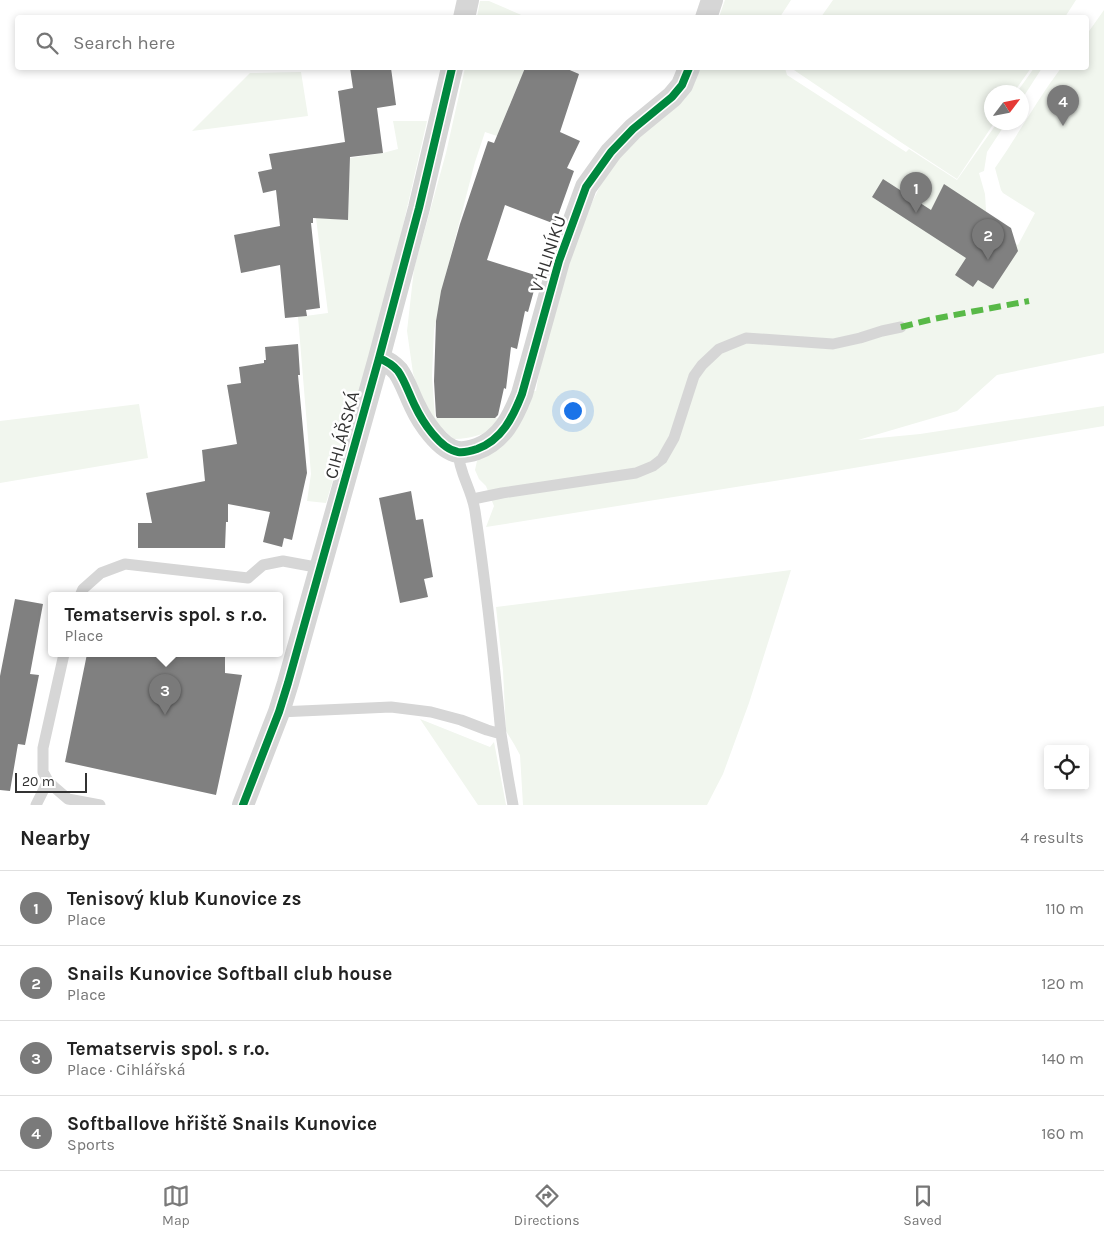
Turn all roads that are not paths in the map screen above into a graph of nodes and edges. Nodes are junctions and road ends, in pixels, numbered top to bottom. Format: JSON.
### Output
{"nodes":[{"id":1,"x":468,"y":0,"type":"edge"},
{"id":2,"x":712,"y":0,"type":"edge"},
{"id":3,"x":465,"y":15,"type":"edge"},
{"id":4,"x":707,"y":15,"type":"edge"},
{"id":5,"x":452,"y":70,"type":"edge"},
{"id":6,"x":688,"y":70,"type":"edge"},
{"id":7,"x":901,"y":327,"type":"dead end"},
{"id":8,"x":379,"y":358,"type":"junction"},
{"id":9,"x":458,"y":452,"type":"junction"},
{"id":10,"x":473,"y":499,"type":"junction"},
{"id":11,"x":321,"y":568,"type":"junction"},
{"id":12,"x":82,"y":592,"type":"edge"},
{"id":13,"x":63,"y":657,"type":"edge"},
{"id":14,"x":279,"y":712,"type":"junction"},
{"id":15,"x":501,"y":734,"type":"junction"},
{"id":16,"x":48,"y":781,"type":"junction"},
{"id":17,"x":36,"y":805,"type":"edge"},
{"id":18,"x":100,"y":805,"type":"edge"},
{"id":19,"x":243,"y":805,"type":"edge"},
{"id":20,"x":514,"y":805,"type":"edge"}],
"edges":[{"from":1,"to":3,"type":"street"},
{"from":2,"to":4,"type":"street"},
{"from":5,"to":8,"type":"street","name":"CIHLÁŘSKÁ"},
{"from":6,"to":9,"type":"street","name":"V HLINÍKU"},
{"from":7,"to":10,"type":"lane"},
{"from":8,"to":9,"type":"street"},
{"from":8,"to":11,"type":"street","name":"CIHLÁŘSKÁ"},
{"from":9,"to":10,"type":"lane"},
{"from":10,"to":15,"type":"lane"},
{"from":11,"to":12,"type":"lane"},
{"from":11,"to":14,"type":"street","name":"CIHLÁŘSKÁ"},
{"from":13,"to":16,"type":"lane"},
{"from":14,"to":15,"type":"lane"},
{"from":14,"to":19,"type":"street","name":"CIHLÁŘSKÁ"},
{"from":15,"to":20,"type":"lane"},
{"from":16,"to":17,"type":"lane"},
{"from":16,"to":18,"type":"lane"}]}
